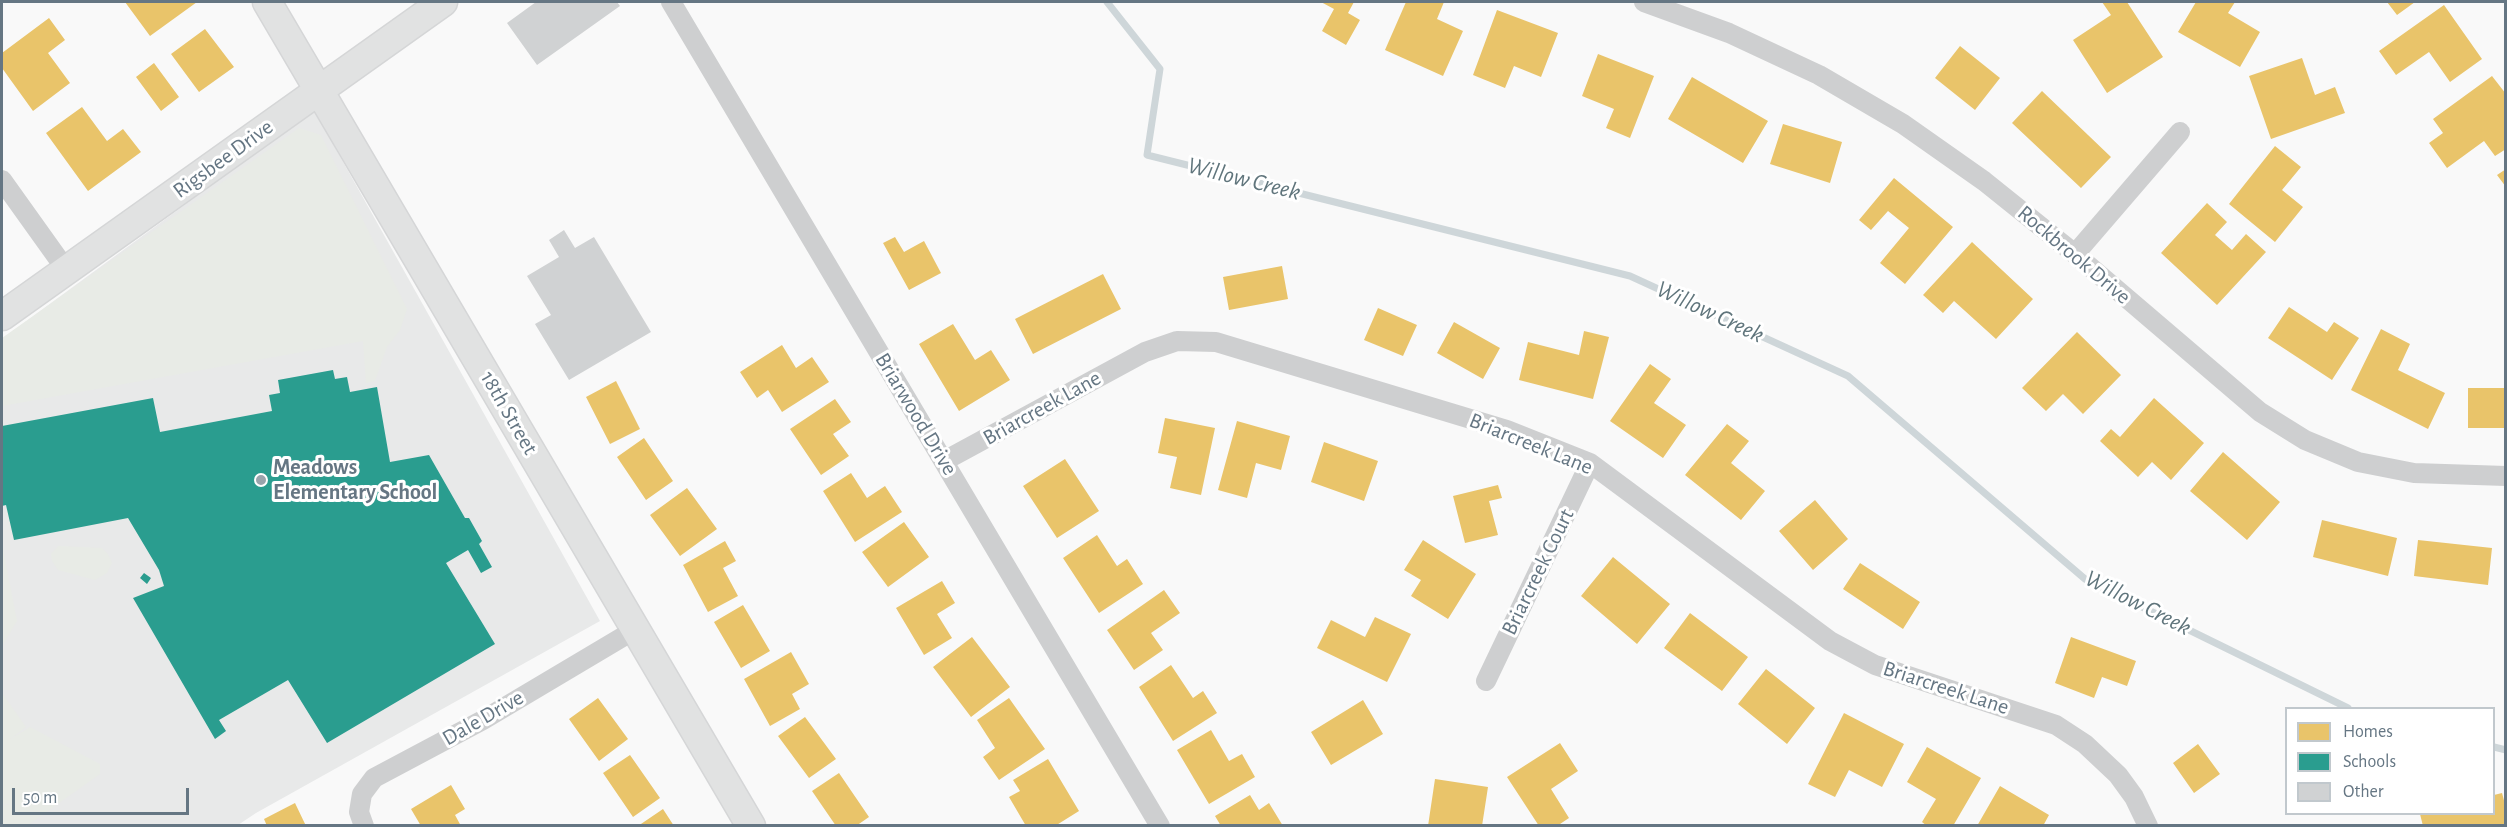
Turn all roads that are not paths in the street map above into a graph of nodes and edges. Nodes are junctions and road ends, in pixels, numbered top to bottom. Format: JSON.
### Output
{"nodes":[{"id":1,"x":267,"y":2,"type":"edge"},
{"id":2,"x":443,"y":2,"type":"edge"},
{"id":3,"x":671,"y":2,"type":"edge"},
{"id":4,"x":1644,"y":2,"type":"edge"},
{"id":5,"x":320,"y":90,"type":"junction"},
{"id":6,"x":2180,"y":132,"type":"dead end"},
{"id":7,"x":2,"y":180,"type":"edge"},
{"id":8,"x":2075,"y":254,"type":"junction"},
{"id":9,"x":67,"y":270,"type":"junction"},
{"id":10,"x":2,"y":316,"type":"edge"},
{"id":11,"x":944,"y":461,"type":"junction"},
{"id":12,"x":1590,"y":464,"type":"junction"},
{"id":13,"x":2505,"y":476,"type":"edge"},
{"id":14,"x":636,"y":629,"type":"junction"},
{"id":15,"x":1486,"y":681,"type":"dead end"},
{"id":16,"x":364,"y":825,"type":"edge"},
{"id":17,"x":751,"y":825,"type":"edge"},
{"id":18,"x":1160,"y":825,"type":"edge"},
{"id":19,"x":2148,"y":825,"type":"edge"}],
"edges":[{"from":1,"to":5,"type":"street","name":"18th Street"},
{"from":2,"to":5,"type":"street","name":"Rigsbee Drive"},
{"from":3,"to":11,"type":"street","name":"Briarwood Drive"},
{"from":4,"to":8,"type":"street","name":"Rockbrook Drive"},
{"from":5,"to":9,"type":"street","name":"Rigsbee Drive"},
{"from":5,"to":14,"type":"street","name":"18th Street"},
{"from":6,"to":8,"type":"street"},
{"from":7,"to":9,"type":"street"},
{"from":8,"to":13,"type":"street","name":"Rockbrook Drive"},
{"from":9,"to":10,"type":"street","name":"Rigsbee Drive"},
{"from":11,"to":12,"type":"street","name":"Briarcreek Lane"},
{"from":11,"to":18,"type":"street","name":"Briarwood Drive"},
{"from":12,"to":15,"type":"street","name":"Briarcreek Court"},
{"from":12,"to":19,"type":"street","name":"Briarcreek Lane"},
{"from":14,"to":16,"type":"street","name":"Dale Drive"},
{"from":14,"to":17,"type":"street","name":"18th Street"}]}
